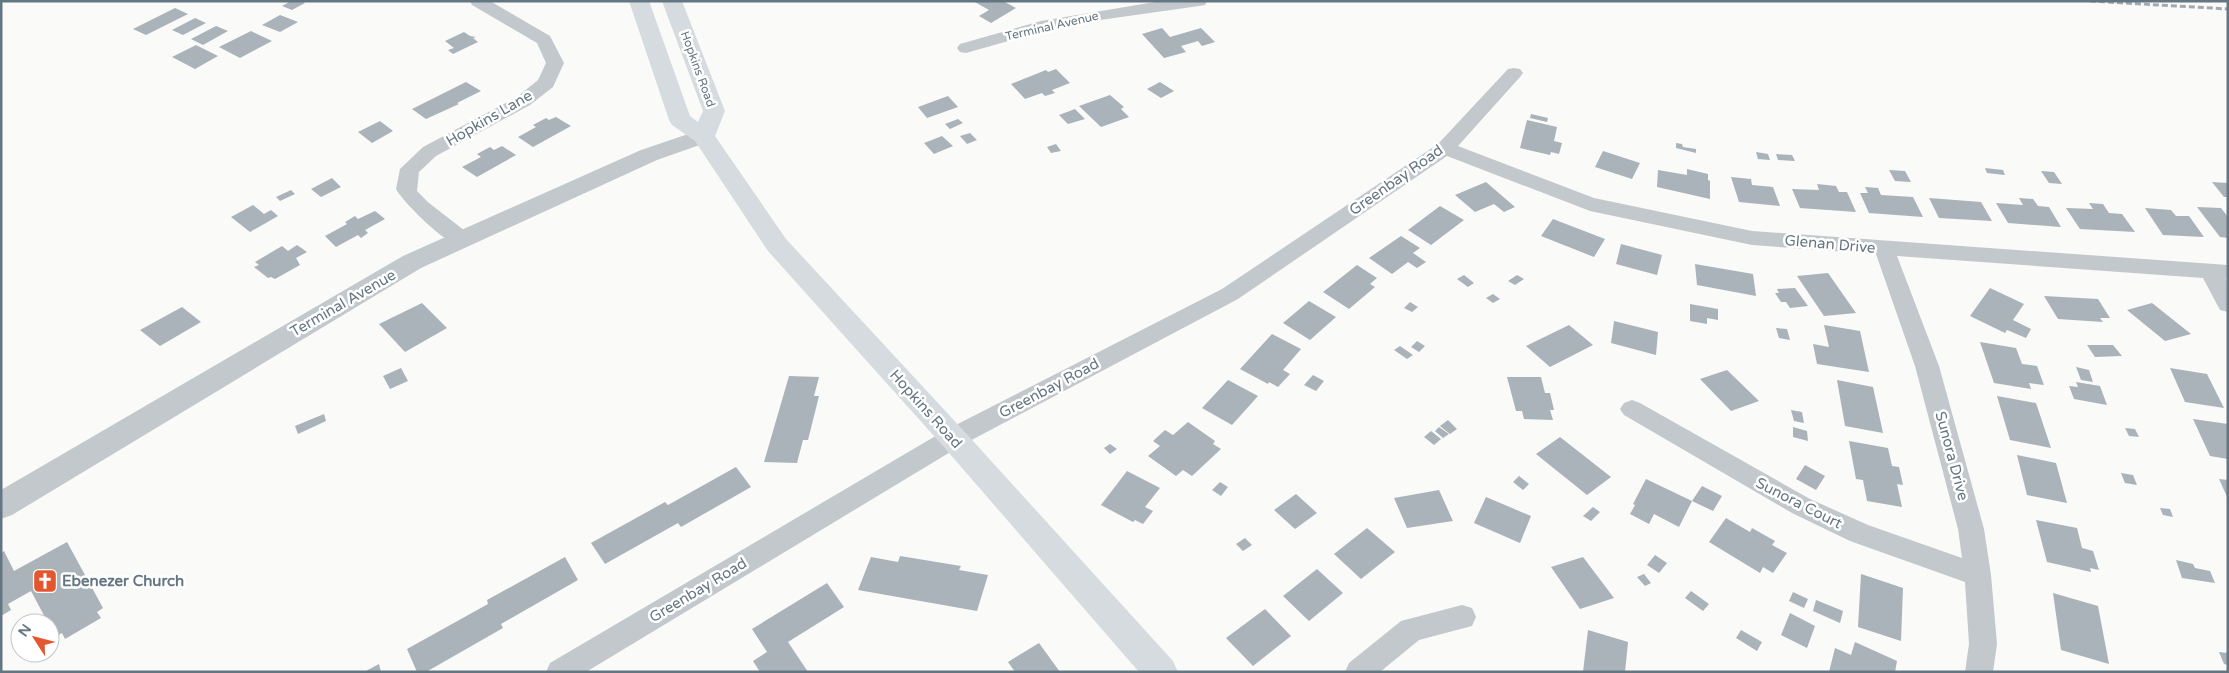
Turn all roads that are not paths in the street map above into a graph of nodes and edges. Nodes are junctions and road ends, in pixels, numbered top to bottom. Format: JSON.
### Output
{"nodes":[{"id":1,"x":478,"y":1,"type":"edge"},
{"id":2,"x":639,"y":1,"type":"edge"},
{"id":3,"x":672,"y":1,"type":"edge"},
{"id":4,"x":1199,"y":1,"type":"edge"},
{"id":5,"x":966,"y":48,"type":"dead end"},
{"id":6,"x":1514,"y":73,"type":"dead end"},
{"id":7,"x":703,"y":136,"type":"junction"},
{"id":8,"x":1445,"y":148,"type":"junction"},
{"id":9,"x":462,"y":239,"type":"junction"},
{"id":10,"x":1884,"y":248,"type":"junction"},
{"id":11,"x":2219,"y":271,"type":"edge"},
{"id":12,"x":2228,"y":304,"type":"edge"},
{"id":13,"x":1632,"y":409,"type":"dead end"},
{"id":14,"x":953,"y":438,"type":"junction"},
{"id":15,"x":1,"y":506,"type":"edge"},
{"id":16,"x":1978,"y":575,"type":"junction"},
{"id":17,"x":1462,"y":617,"type":"dead end"},
{"id":18,"x":560,"y":672,"type":"edge"},
{"id":19,"x":1161,"y":672,"type":"edge"},
{"id":20,"x":1359,"y":672,"type":"edge"},
{"id":21,"x":1979,"y":672,"type":"edge"}],
"edges":[{"from":1,"to":9,"type":"street","name":"Hopkins Lane"},
{"from":2,"to":7,"type":"main road","name":"Hopkins Road"},
{"from":3,"to":7,"type":"main road","name":"Hopkins Road"},
{"from":4,"to":5,"type":"street","name":"Terminal Avenue"},
{"from":6,"to":8,"type":"street","name":"Greenbay Road"},
{"from":7,"to":9,"type":"street","name":"Terminal Avenue"},
{"from":7,"to":14,"type":"main road","name":"Hopkins Road"},
{"from":8,"to":10,"type":"street","name":"Glenan Drive"},
{"from":8,"to":14,"type":"street","name":"Greenbay Road"},
{"from":9,"to":15,"type":"street","name":"Terminal Avenue"},
{"from":10,"to":11,"type":"street","name":"Glenan Drive"},
{"from":10,"to":16,"type":"street","name":"Sunora Drive"},
{"from":11,"to":12,"type":"street"},
{"from":13,"to":16,"type":"street","name":"Sunora Court"},
{"from":14,"to":18,"type":"street","name":"Greenbay Road"},
{"from":14,"to":19,"type":"main road","name":"Hopkins Road"},
{"from":16,"to":21,"type":"street","name":"Sunora Drive"},
{"from":17,"to":20,"type":"street"}]}
